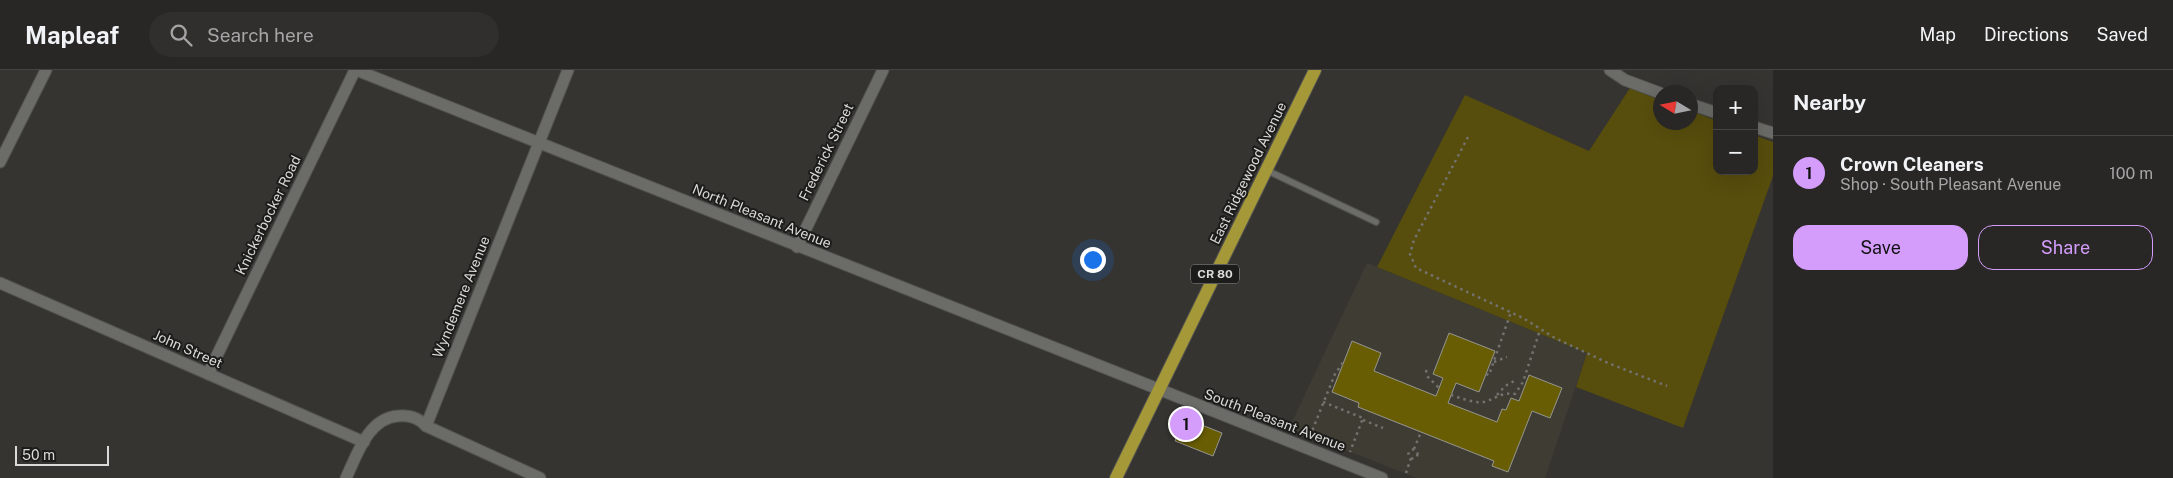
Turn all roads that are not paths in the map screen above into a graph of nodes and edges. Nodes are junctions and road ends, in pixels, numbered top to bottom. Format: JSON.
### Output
{"nodes":[{"id":1,"x":46,"y":70,"type":"edge"},
{"id":2,"x":356,"y":70,"type":"edge"},
{"id":3,"x":568,"y":70,"type":"edge"},
{"id":4,"x":883,"y":70,"type":"edge"},
{"id":5,"x":1315,"y":70,"type":"edge"},
{"id":6,"x":1610,"y":70,"type":"edge"},
{"id":7,"x":1653,"y":90,"type":"edge"},
{"id":8,"x":1698,"y":107,"type":"edge"},
{"id":9,"x":1713,"y":112,"type":"edge"},
{"id":10,"x":1758,"y":128,"type":"edge"},
{"id":11,"x":1773,"y":134,"type":"edge"},
{"id":12,"x":539,"y":143,"type":"junction"},
{"id":13,"x":0,"y":162,"type":"edge"},
{"id":14,"x":1266,"y":170,"type":"junction"},
{"id":15,"x":1376,"y":222,"type":"dead end"},
{"id":16,"x":797,"y":247,"type":"junction"},
{"id":17,"x":0,"y":283,"type":"edge"},
{"id":18,"x":208,"y":374,"type":"junction"},
{"id":19,"x":1157,"y":389,"type":"junction"},
{"id":20,"x":426,"y":426,"type":"junction"},
{"id":21,"x":364,"y":442,"type":"junction"},
{"id":22,"x":346,"y":478,"type":"edge"},
{"id":23,"x":540,"y":478,"type":"edge"},
{"id":24,"x":1116,"y":478,"type":"edge"},
{"id":25,"x":1382,"y":478,"type":"edge"}],
"edges":[{"from":1,"to":13,"type":"street"},
{"from":2,"to":12,"type":"street","name":"North Pleasant Avenue"},
{"from":2,"to":18,"type":"street","name":"Knickerbocker Road"},
{"from":3,"to":12,"type":"street","name":"Wyndemere Avenue"},
{"from":4,"to":16,"type":"street","name":"Frederick Street"},
{"from":5,"to":14,"type":"main road","name":"East Ridgewood Avenue","number":"CR 80"},
{"from":6,"to":7,"type":"street"},
{"from":8,"to":9,"type":"street"},
{"from":10,"to":11,"type":"street"},
{"from":12,"to":16,"type":"street","name":"North Pleasant Avenue"},
{"from":12,"to":20,"type":"street","name":"Wyndemere Avenue"},
{"from":14,"to":15,"type":"lane"},
{"from":14,"to":19,"type":"main road","name":"East Ridgewood Avenue","number":"CR 80"},
{"from":16,"to":19,"type":"street","name":"North Pleasant Avenue"},
{"from":17,"to":18,"type":"street","name":"John Street"},
{"from":18,"to":21,"type":"street","name":"John Street"},
{"from":19,"to":24,"type":"main road","name":"East Ridgewood Avenue","number":"CR 80"},
{"from":19,"to":25,"type":"street","name":"South Pleasant Avenue"},
{"from":20,"to":21,"type":"street"},
{"from":20,"to":23,"type":"street"},
{"from":21,"to":22,"type":"street"}]}
